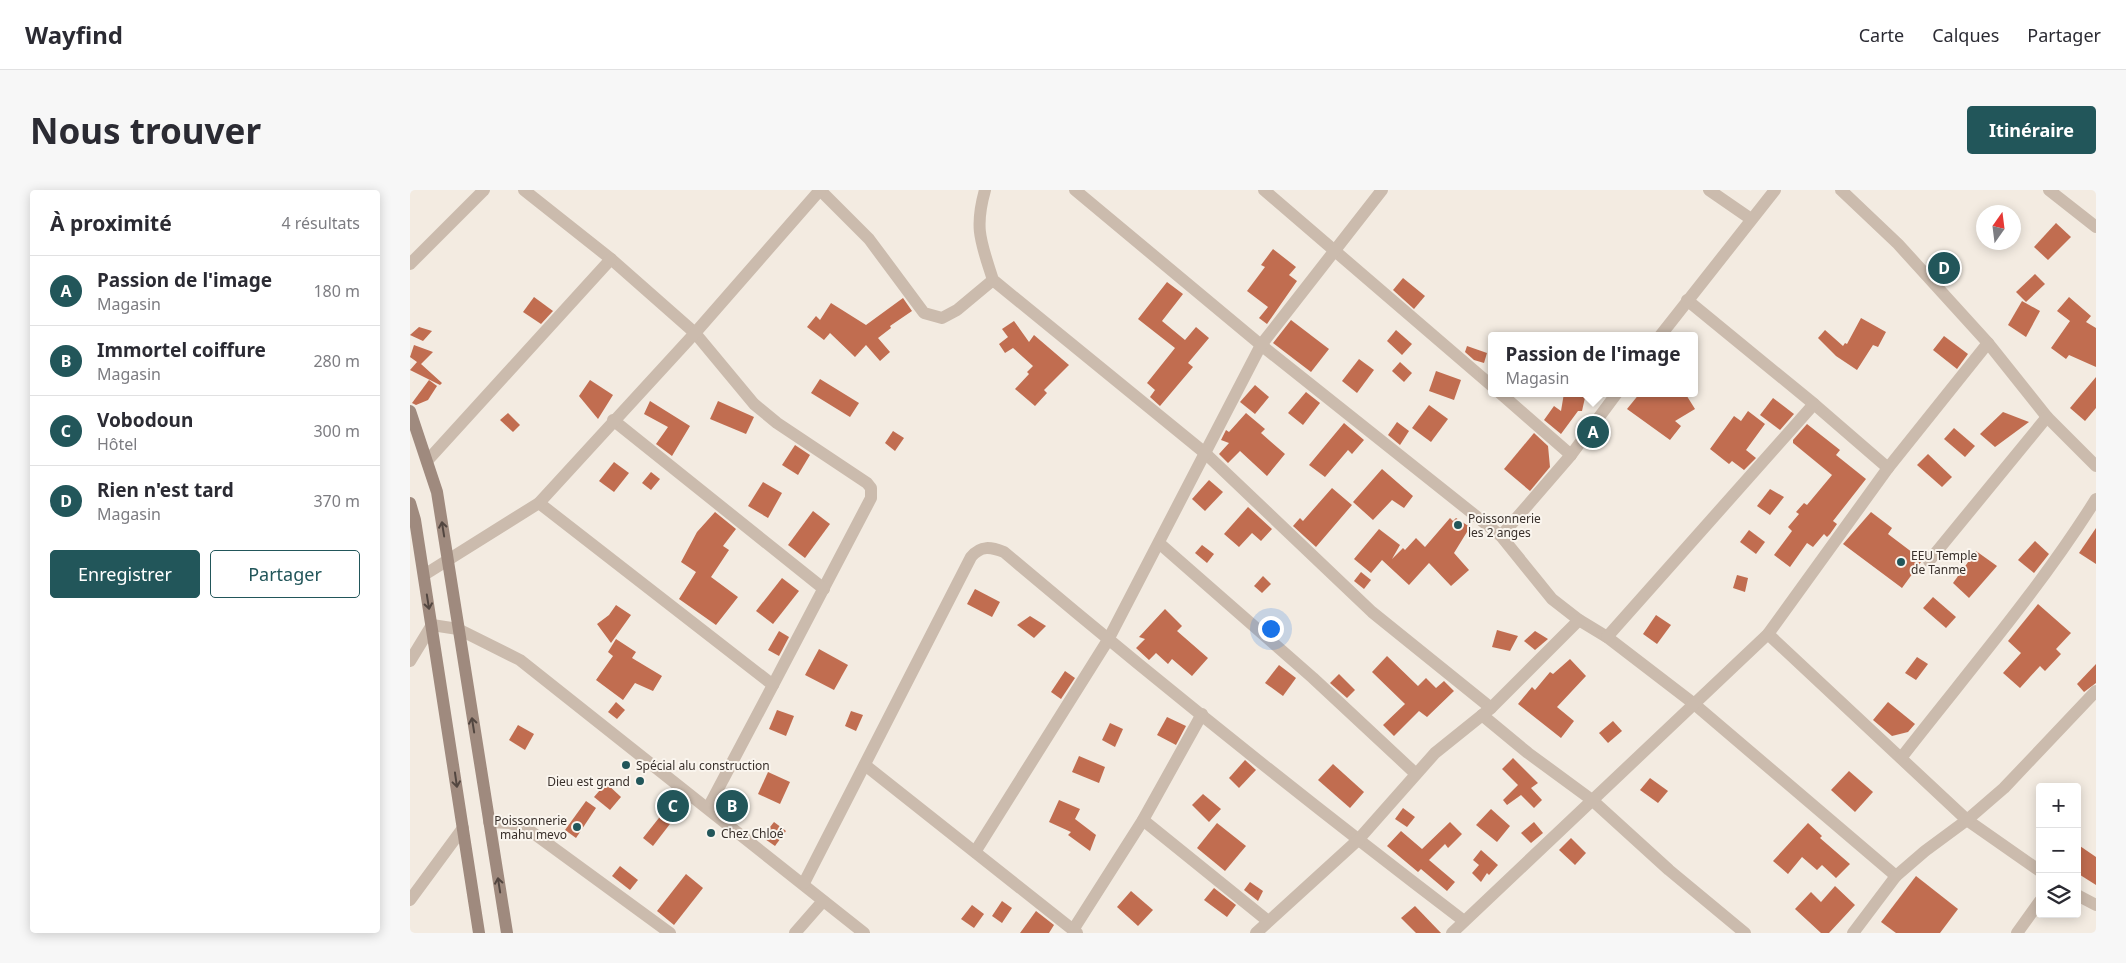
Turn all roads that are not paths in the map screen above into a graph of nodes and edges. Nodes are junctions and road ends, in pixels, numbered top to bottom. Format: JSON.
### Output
{"nodes":[{"id":1,"x":484,"y":190,"type":"edge"},
{"id":2,"x":524,"y":190,"type":"edge"},
{"id":3,"x":820,"y":190,"type":"edge"},
{"id":4,"x":985,"y":190,"type":"edge"},
{"id":5,"x":1074,"y":190,"type":"edge"},
{"id":6,"x":1264,"y":190,"type":"edge"},
{"id":7,"x":1382,"y":190,"type":"edge"},
{"id":8,"x":1708,"y":190,"type":"edge"},
{"id":9,"x":1775,"y":190,"type":"edge"},
{"id":10,"x":1841,"y":190,"type":"edge"},
{"id":11,"x":2049,"y":190,"type":"edge"},
{"id":12,"x":1752,"y":219,"type":"junction"},
{"id":13,"x":2096,"y":227,"type":"edge"},
{"id":14,"x":1335,"y":252,"type":"junction"},
{"id":15,"x":612,"y":259,"type":"junction"},
{"id":16,"x":410,"y":264,"type":"edge"},
{"id":17,"x":993,"y":280,"type":"junction"},
{"id":18,"x":1687,"y":300,"type":"junction"},
{"id":19,"x":1663,"y":332,"type":"edge"},
{"id":20,"x":695,"y":333,"type":"junction"},
{"id":21,"x":1262,"y":344,"type":"junction"},
{"id":22,"x":1988,"y":344,"type":"junction"},
{"id":23,"x":1488,"y":383,"type":"edge"},
{"id":24,"x":1505,"y":397,"type":"edge"},
{"id":25,"x":1614,"y":397,"type":"edge"},
{"id":26,"x":1814,"y":404,"type":"junction"},
{"id":27,"x":410,"y":411,"type":"edge"},
{"id":28,"x":2047,"y":417,"type":"junction"},
{"id":29,"x":614,"y":420,"type":"junction"},
{"id":30,"x":1205,"y":453,"type":"junction"},
{"id":31,"x":1571,"y":455,"type":"junction"},
{"id":32,"x":426,"y":461,"type":"junction"},
{"id":33,"x":2096,"y":466,"type":"edge"},
{"id":34,"x":1888,"y":468,"type":"junction"},
{"id":35,"x":2096,"y":499,"type":"edge"},
{"id":36,"x":410,"y":502,"type":"edge"},
{"id":37,"x":539,"y":503,"type":"junction"},
{"id":38,"x":1501,"y":536,"type":"junction"},
{"id":39,"x":1159,"y":543,"type":"junction"},
{"id":40,"x":1929,"y":561,"type":"dead end"},
{"id":41,"x":448,"y":562,"type":"junction"},
{"id":42,"x":424,"y":575,"type":"junction"},
{"id":43,"x":824,"y":589,"type":"junction"},
{"id":44,"x":1579,"y":620,"type":"junction"},
{"id":45,"x":432,"y":625,"type":"junction"},
{"id":46,"x":458,"y":629,"type":"junction"},
{"id":47,"x":1768,"y":634,"type":"junction"},
{"id":48,"x":1607,"y":637,"type":"junction"},
{"id":49,"x":1108,"y":640,"type":"junction"},
{"id":50,"x":410,"y":661,"type":"edge"},
{"id":51,"x":773,"y":685,"type":"junction"},
{"id":52,"x":2096,"y":691,"type":"edge"},
{"id":53,"x":1693,"y":703,"type":"junction"},
{"id":54,"x":1487,"y":712,"type":"junction"},
{"id":55,"x":1202,"y":714,"type":"junction"},
{"id":56,"x":1901,"y":758,"type":"junction"},
{"id":57,"x":865,"y":765,"type":"junction"},
{"id":58,"x":1416,"y":774,"type":"junction"},
{"id":59,"x":1592,"y":800,"type":"junction"},
{"id":60,"x":708,"y":808,"type":"junction"},
{"id":61,"x":1143,"y":820,"type":"junction"},
{"id":62,"x":1967,"y":820,"type":"junction"},
{"id":63,"x":489,"y":822,"type":"junction"},
{"id":64,"x":464,"y":828,"type":"junction"},
{"id":65,"x":1358,"y":840,"type":"junction"},
{"id":66,"x":975,"y":852,"type":"junction"},
{"id":67,"x":2036,"y":868,"type":"edge"},
{"id":68,"x":1896,"y":876,"type":"junction"},
{"id":69,"x":804,"y":883,"type":"junction"},
{"id":70,"x":2081,"y":897,"type":"edge"},
{"id":71,"x":410,"y":900,"type":"edge"},
{"id":72,"x":823,"y":901,"type":"junction"},
{"id":73,"x":2096,"y":906,"type":"edge"},
{"id":74,"x":2036,"y":907,"type":"edge"},
{"id":75,"x":1464,"y":921,"type":"junction"},
{"id":76,"x":1268,"y":922,"type":"junction"},
{"id":77,"x":1075,"y":932,"type":"edge"},
{"id":78,"x":479,"y":933,"type":"edge"},
{"id":79,"x":507,"y":933,"type":"edge"},
{"id":80,"x":670,"y":933,"type":"edge"},
{"id":81,"x":795,"y":933,"type":"edge"},
{"id":82,"x":864,"y":933,"type":"edge"},
{"id":83,"x":1256,"y":933,"type":"edge"},
{"id":84,"x":1452,"y":933,"type":"edge"},
{"id":85,"x":1745,"y":933,"type":"edge"},
{"id":86,"x":1853,"y":933,"type":"edge"},
{"id":87,"x":2017,"y":933,"type":"edge"}],
"edges":[{"from":1,"to":16,"type":"street"},
{"from":2,"to":15,"type":"street"},
{"from":3,"to":17,"type":"street"},
{"from":3,"to":20,"type":"street"},
{"from":4,"to":17,"type":"street"},
{"from":5,"to":21,"type":"street"},
{"from":6,"to":14,"type":"street"},
{"from":7,"to":14,"type":"street"},
{"from":8,"to":12,"type":"street"},
{"from":9,"to":12,"type":"street"},
{"from":10,"to":22,"type":"street"},
{"from":11,"to":13,"type":"street"},
{"from":12,"to":18,"type":"street"},
{"from":14,"to":21,"type":"street"},
{"from":14,"to":23,"type":"street"},
{"from":15,"to":20,"type":"street"},
{"from":15,"to":32,"type":"street"},
{"from":17,"to":30,"type":"street"},
{"from":18,"to":19,"type":"street"},
{"from":18,"to":26,"type":"street"},
{"from":20,"to":29,"type":"street"},
{"from":20,"to":43,"type":"street"},
{"from":21,"to":30,"type":"street"},
{"from":21,"to":38,"type":"street"},
{"from":22,"to":28,"type":"street"},
{"from":22,"to":34,"type":"street"},
{"from":24,"to":31,"type":"street"},
{"from":25,"to":31,"type":"street"},
{"from":26,"to":34,"type":"street"},
{"from":26,"to":48,"type":"street"},
{"from":27,"to":32,"type":"main road"},
{"from":28,"to":33,"type":"street"},
{"from":28,"to":40,"type":"street"},
{"from":29,"to":37,"type":"street"},
{"from":29,"to":43,"type":"street"},
{"from":30,"to":39,"type":"street"},
{"from":30,"to":54,"type":"street"},
{"from":31,"to":38,"type":"street"},
{"from":41,"to":32,"type":"main road","one_way":true},
{"from":34,"to":47,"type":"street"},
{"from":35,"to":56,"type":"street"},
{"from":36,"to":42,"type":"main road"},
{"from":37,"to":41,"type":"street"},
{"from":37,"to":51,"type":"street"},
{"from":38,"to":44,"type":"street"},
{"from":39,"to":49,"type":"street"},
{"from":39,"to":58,"type":"street"},
{"from":41,"to":42,"type":"street"},
{"from":41,"to":46,"type":"main road"},
{"from":42,"to":45,"type":"main road","one_way":true},
{"from":43,"to":51,"type":"street"},
{"from":44,"to":48,"type":"street"},
{"from":44,"to":54,"type":"street"},
{"from":45,"to":46,"type":"street"},
{"from":45,"to":50,"type":"street"},
{"from":45,"to":64,"type":"main road","one_way":true},
{"from":46,"to":60,"type":"street"},
{"from":63,"to":46,"type":"main road","one_way":true},
{"from":47,"to":53,"type":"street"},
{"from":47,"to":56,"type":"street"},
{"from":48,"to":53,"type":"street"},
{"from":49,"to":55,"type":"street"},
{"from":49,"to":57,"type":"street"},
{"from":49,"to":66,"type":"street"},
{"from":51,"to":60,"type":"street"},
{"from":52,"to":62,"type":"street"},
{"from":53,"to":59,"type":"street"},
{"from":53,"to":68,"type":"street"},
{"from":54,"to":58,"type":"street"},
{"from":54,"to":59,"type":"street"},
{"from":55,"to":61,"type":"street"},
{"from":55,"to":65,"type":"street"},
{"from":56,"to":62,"type":"street"},
{"from":57,"to":66,"type":"street"},
{"from":57,"to":69,"type":"street"},
{"from":58,"to":65,"type":"street"},
{"from":59,"to":75,"type":"street"},
{"from":59,"to":85,"type":"street"},
{"from":60,"to":69,"type":"street"},
{"from":61,"to":76,"type":"street"},
{"from":61,"to":77,"type":"street"},
{"from":62,"to":67,"type":"street"},
{"from":62,"to":68,"type":"street"},
{"from":79,"to":63,"type":"main road","one_way":true},
{"from":63,"to":80,"type":"street"},
{"from":64,"to":71,"type":"street"},
{"from":64,"to":78,"type":"main road"},
{"from":65,"to":75,"type":"street"},
{"from":65,"to":76,"type":"street"},
{"from":66,"to":77,"type":"street"},
{"from":68,"to":86,"type":"street"},
{"from":69,"to":72,"type":"street"},
{"from":70,"to":73,"type":"street"},
{"from":72,"to":81,"type":"street"},
{"from":72,"to":82,"type":"street"},
{"from":74,"to":87,"type":"street"},
{"from":75,"to":84,"type":"street"},
{"from":76,"to":83,"type":"street"}]}
